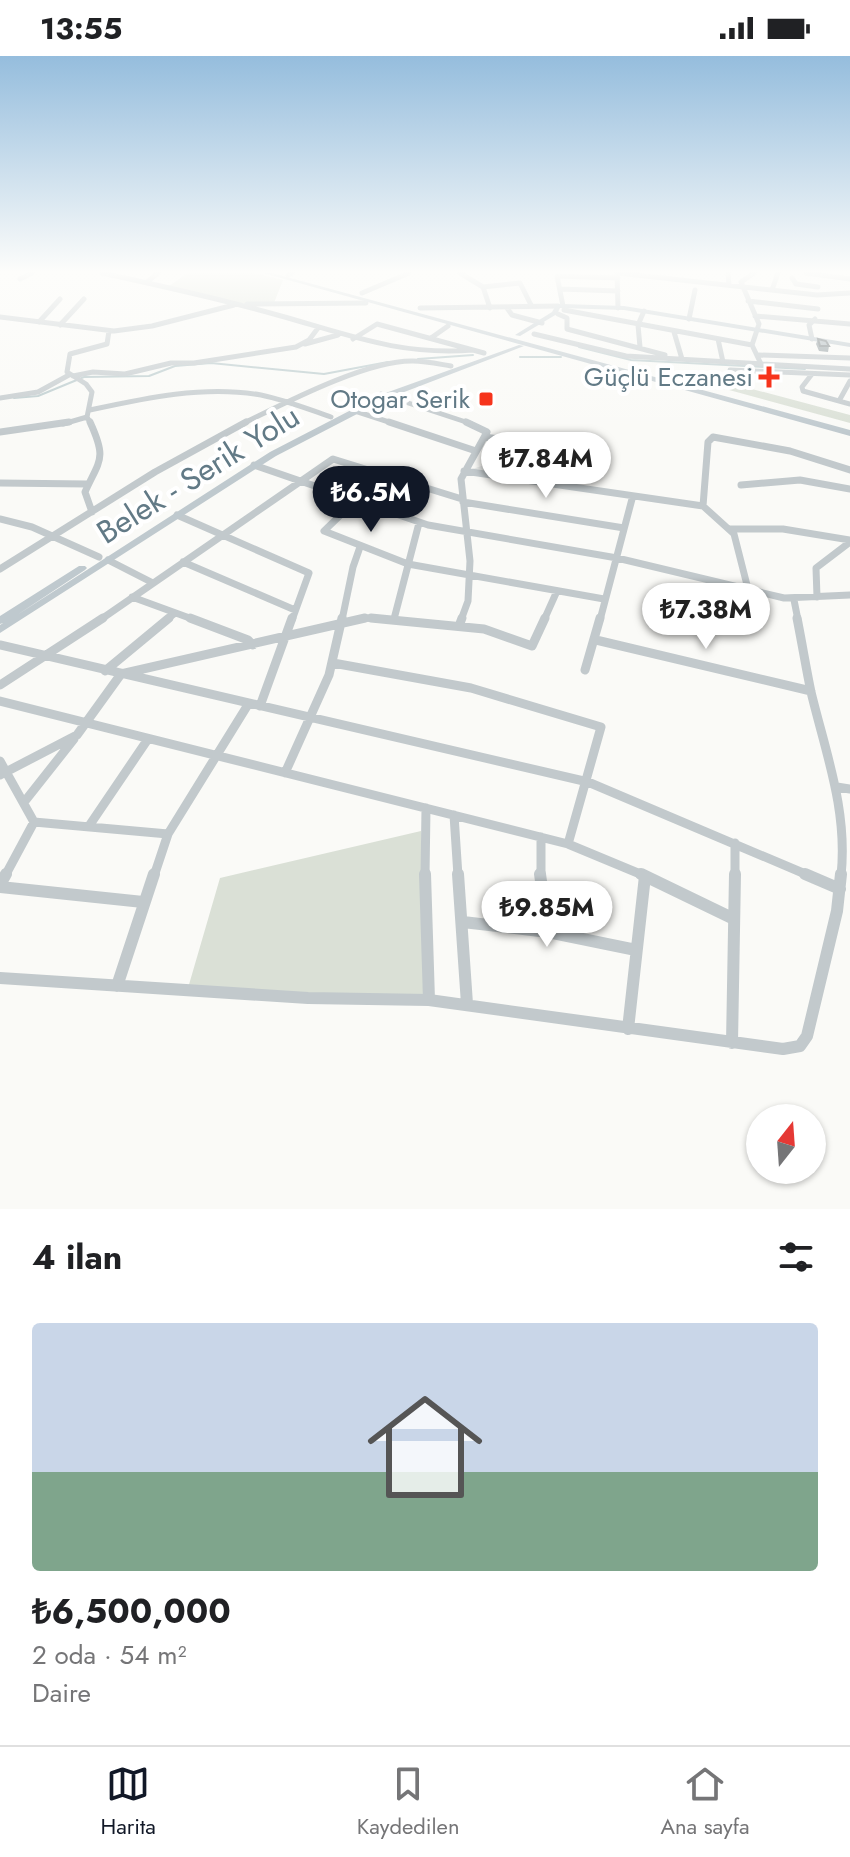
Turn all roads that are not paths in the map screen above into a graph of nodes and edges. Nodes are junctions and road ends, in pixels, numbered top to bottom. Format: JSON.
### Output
{"nodes":[{"id":1,"x":75,"y":327,"type":"edge"},
{"id":2,"x":145,"y":327,"type":"edge"},
{"id":3,"x":314,"y":327,"type":"edge"},
{"id":4,"x":373,"y":327,"type":"edge"},
{"id":5,"x":388,"y":327,"type":"edge"},
{"id":6,"x":447,"y":327,"type":"edge"},
{"id":7,"x":451,"y":327,"type":"edge"},
{"id":8,"x":472,"y":327,"type":"edge"},
{"id":9,"x":488,"y":327,"type":"edge"},
{"id":10,"x":534,"y":327,"type":"edge"},
{"id":11,"x":541,"y":327,"type":"edge"},
{"id":12,"x":567,"y":327,"type":"edge"},
{"id":13,"x":602,"y":327,"type":"edge"},
{"id":14,"x":638,"y":327,"type":"edge"},
{"id":15,"x":647,"y":327,"type":"edge"},
{"id":16,"x":738,"y":327,"type":"edge"},
{"id":17,"x":757,"y":327,"type":"edge"},
{"id":18,"x":809,"y":327,"type":"edge"},
{"id":19,"x":318,"y":328,"type":"junction"},
{"id":20,"x":758,"y":330,"type":"junction"},
{"id":21,"x":109,"y":331,"type":"junction"},
{"id":22,"x":674,"y":332,"type":"junction"},
{"id":23,"x":339,"y":334,"type":"junction"},
{"id":24,"x":518,"y":335,"type":"junction"},
{"id":25,"x":531,"y":336,"type":"junction"},
{"id":26,"x":431,"y":338,"type":"junction"},
{"id":27,"x":603,"y":338,"type":"junction"},
{"id":28,"x":353,"y":339,"type":"junction"},
{"id":29,"x":718,"y":339,"type":"junction"},
{"id":30,"x":812,"y":339,"type":"junction"},
{"id":31,"x":506,"y":342,"type":"junction"},
{"id":32,"x":304,"y":345,"type":"junction"},
{"id":33,"x":752,"y":345,"type":"junction"},
{"id":34,"x":850,"y":345,"type":"edge"},
{"id":35,"x":521,"y":346,"type":"junction"},
{"id":36,"x":640,"y":347,"type":"junction"},
{"id":37,"x":473,"y":350,"type":"junction"},
{"id":38,"x":484,"y":353,"type":"junction"},
{"id":39,"x":759,"y":355,"type":"junction"},
{"id":40,"x":682,"y":358,"type":"junction"},
{"id":41,"x":850,"y":358,"type":"edge"},
{"id":42,"x":723,"y":362,"type":"junction"},
{"id":43,"x":761,"y":364,"type":"junction"},
{"id":44,"x":451,"y":366,"type":"junction"},
{"id":45,"x":850,"y":369,"type":"edge"},
{"id":46,"x":730,"y":370,"type":"dead end"},
{"id":47,"x":812,"y":374,"type":"junction"},
{"id":48,"x":71,"y":375,"type":"junction"},
{"id":49,"x":850,"y":378,"type":"edge"},
{"id":50,"x":704,"y":391,"type":"junction"},
{"id":51,"x":384,"y":395,"type":"junction"},
{"id":52,"x":0,"y":398,"type":"edge"},
{"id":53,"x":839,"y":401,"type":"junction"},
{"id":54,"x":284,"y":402,"type":"junction"},
{"id":55,"x":850,"y":404,"type":"edge"},
{"id":56,"x":355,"y":411,"type":"junction"},
{"id":57,"x":89,"y":413,"type":"junction"},
{"id":58,"x":331,"y":417,"type":"junction"},
{"id":59,"x":850,"y":431,"type":"edge"},
{"id":60,"x":0,"y":432,"type":"edge"},
{"id":61,"x":485,"y":437,"type":"junction"},
{"id":62,"x":476,"y":451,"type":"junction"},
{"id":63,"x":596,"y":454,"type":"dead end"},
{"id":64,"x":254,"y":465,"type":"junction"},
{"id":65,"x":850,"y":470,"type":"edge"},
{"id":66,"x":464,"y":471,"type":"junction"},
{"id":67,"x":382,"y":475,"type":"junction"},
{"id":68,"x":302,"y":480,"type":"junction"},
{"id":69,"x":0,"y":483,"type":"edge"},
{"id":70,"x":87,"y":484,"type":"junction"},
{"id":71,"x":741,"y":485,"type":"dead end"},
{"id":72,"x":850,"y":489,"type":"edge"},
{"id":73,"x":632,"y":499,"type":"junction"},
{"id":74,"x":356,"y":500,"type":"junction"},
{"id":75,"x":462,"y":500,"type":"junction"},
{"id":76,"x":703,"y":506,"type":"junction"},
{"id":77,"x":92,"y":512,"type":"junction"},
{"id":78,"x":177,"y":515,"type":"junction"},
{"id":79,"x":0,"y":519,"type":"edge"},
{"id":80,"x":419,"y":523,"type":"junction"},
{"id":81,"x":624,"y":528,"type":"junction"},
{"id":82,"x":730,"y":529,"type":"junction"},
{"id":83,"x":465,"y":533,"type":"junction"},
{"id":84,"x":222,"y":535,"type":"junction"},
{"id":85,"x":52,"y":536,"type":"junction"},
{"id":86,"x":850,"y":541,"type":"edge"},
{"id":87,"x":360,"y":547,"type":"junction"},
{"id":88,"x":104,"y":558,"type":"junction"},
{"id":89,"x":617,"y":558,"type":"junction"},
{"id":90,"x":183,"y":562,"type":"junction"},
{"id":91,"x":408,"y":564,"type":"junction"},
{"id":92,"x":1,"y":568,"type":"edge"},
{"id":93,"x":469,"y":575,"type":"junction"},
{"id":94,"x":153,"y":583,"type":"junction"},
{"id":95,"x":748,"y":589,"type":"junction"},
{"id":96,"x":557,"y":591,"type":"junction"},
{"id":97,"x":850,"y":595,"type":"edge"},
{"id":98,"x":132,"y":597,"type":"junction"},
{"id":99,"x":817,"y":597,"type":"junction"},
{"id":100,"x":604,"y":599,"type":"junction"},
{"id":101,"x":794,"y":600,"type":"junction"},
{"id":102,"x":295,"y":610,"type":"junction"},
{"id":103,"x":174,"y":614,"type":"junction"},
{"id":104,"x":394,"y":619,"type":"junction"},
{"id":105,"x":0,"y":621,"type":"edge"},
{"id":106,"x":343,"y":622,"type":"junction"},
{"id":107,"x":459,"y":626,"type":"junction"},
{"id":108,"x":0,"y":630,"type":"edge"},
{"id":109,"x":285,"y":638,"type":"junction"},
{"id":110,"x":596,"y":640,"type":"junction"},
{"id":111,"x":0,"y":645,"type":"edge"},
{"id":112,"x":253,"y":645,"type":"junction"},
{"id":113,"x":46,"y":657,"type":"junction"},
{"id":114,"x":333,"y":663,"type":"junction"},
{"id":115,"x":585,"y":670,"type":"dead end"},
{"id":116,"x":105,"y":671,"type":"junction"},
{"id":117,"x":121,"y":674,"type":"junction"},
{"id":118,"x":0,"y":685,"type":"edge"},
{"id":119,"x":811,"y":691,"type":"junction"},
{"id":120,"x":0,"y":701,"type":"edge"},
{"id":121,"x":254,"y":705,"type":"junction"},
{"id":122,"x":312,"y":718,"type":"junction"},
{"id":123,"x":87,"y":724,"type":"junction"},
{"id":124,"x":77,"y":735,"type":"junction"},
{"id":125,"x":148,"y":739,"type":"junction"},
{"id":126,"x":217,"y":756,"type":"junction"},
{"id":127,"x":0,"y":761,"type":"edge"},
{"id":128,"x":3,"y":773,"type":"edge"},
{"id":129,"x":285,"y":773,"type":"junction"},
{"id":130,"x":588,"y":782,"type":"junction"},
{"id":131,"x":837,"y":787,"type":"junction"},
{"id":132,"x":850,"y":789,"type":"edge"},
{"id":133,"x":25,"y":801,"type":"junction"},
{"id":134,"x":426,"y":808,"type":"junction"},
{"id":135,"x":454,"y":815,"type":"junction"},
{"id":136,"x":34,"y":822,"type":"junction"},
{"id":137,"x":89,"y":826,"type":"junction"},
{"id":138,"x":168,"y":834,"type":"junction"},
{"id":139,"x":541,"y":837,"type":"junction"},
{"id":140,"x":735,"y":843,"type":"junction"},
{"id":141,"x":568,"y":844,"type":"junction"},
{"id":142,"x":645,"y":876,"type":"junction"},
{"id":143,"x":0,"y":886,"type":"edge"},
{"id":144,"x":840,"y":889,"type":"junction"},
{"id":145,"x":143,"y":902,"type":"junction"},
{"id":146,"x":732,"y":918,"type":"junction"},
{"id":147,"x":463,"y":922,"type":"junction"},
{"id":148,"x":548,"y":932,"type":"junction"},
{"id":149,"x":636,"y":950,"type":"junction"},
{"id":150,"x":0,"y":978,"type":"edge"},
{"id":151,"x":117,"y":986,"type":"junction"},
{"id":152,"x":429,"y":1000,"type":"junction"},
{"id":153,"x":467,"y":1004,"type":"junction"},
{"id":154,"x":628,"y":1029,"type":"junction"},
{"id":155,"x":732,"y":1043,"type":"junction"}],
"edges":[{"from":1,"to":21,"type":"street"},
{"from":2,"to":21,"type":"street"},
{"from":3,"to":19,"type":"street"},
{"from":4,"to":28,"type":"street"},
{"from":5,"to":26,"type":"street"},
{"from":6,"to":26,"type":"street"},
{"from":7,"to":31,"type":"highway"},
{"from":8,"to":50,"type":"highway"},
{"from":9,"to":24,"type":"highway"},
{"from":10,"to":24,"type":"main road"},
{"from":11,"to":25,"type":"main road"},
{"from":12,"to":27,"type":"street"},
{"from":13,"to":27,"type":"street"},
{"from":14,"to":36,"type":"street"},
{"from":15,"to":22,"type":"street"},
{"from":16,"to":20,"type":"main road"},
{"from":17,"to":20,"type":"street"},
{"from":18,"to":30,"type":"street"},
{"from":19,"to":23,"type":"street"},
{"from":19,"to":32,"type":"street"},
{"from":20,"to":30,"type":"main road"},
{"from":20,"to":33,"type":"street"},
{"from":21,"to":48,"type":"street"},
{"from":22,"to":29,"type":"street"},
{"from":22,"to":40,"type":"street"},
{"from":23,"to":28,"type":"street"},
{"from":23,"to":32,"type":"street"},
{"from":24,"to":25,"type":"highway"},
{"from":24,"to":31,"type":"highway"},
{"from":25,"to":35,"type":"highway"},
{"from":25,"to":40,"type":"street"},
{"from":25,"to":50,"type":"highway"},
{"from":26,"to":37,"type":"street"},
{"from":27,"to":36,"type":"street"},
{"from":28,"to":37,"type":"street"},
{"from":29,"to":33,"type":"street"},
{"from":29,"to":42,"type":"street"},
{"from":30,"to":34,"type":"main road"},
{"from":31,"to":35,"type":"highway"},
{"from":31,"to":38,"type":"main road","name":"Belek - Serik Yolu"},
{"from":32,"to":48,"type":"street"},
{"from":33,"to":39,"type":"street"},
{"from":35,"to":50,"type":"highway"},
{"from":35,"to":51,"type":"main road","name":"Belek - Serik Yolu"},
{"from":36,"to":40,"type":"street"},
{"from":37,"to":38,"type":"street"},
{"from":38,"to":44,"type":"main road","name":"Belek - Serik Yolu"},
{"from":39,"to":41,"type":"street"},
{"from":39,"to":43,"type":"street"},
{"from":40,"to":42,"type":"street"},
{"from":42,"to":43,"type":"street"},
{"from":43,"to":45,"type":"street"},
{"from":44,"to":51,"type":"main road","name":"Belek - Serik Yolu"},
{"from":44,"to":54,"type":"street"},
{"from":46,"to":47,"type":"street"},
{"from":47,"to":49,"type":"street"},
{"from":47,"to":53,"type":"street"},
{"from":48,"to":52,"type":"street"},
{"from":48,"to":57,"type":"street"},
{"from":49,"to":53,"type":"street"},
{"from":50,"to":59,"type":"highway"},
{"from":51,"to":56,"type":"main road","name":"Belek - Serik Yolu"},
{"from":51,"to":58,"type":"main road","name":"Belek - Serik Yolu"},
{"from":51,"to":61,"type":"street"},
{"from":53,"to":55,"type":"street"},
{"from":54,"to":57,"type":"street"},
{"from":54,"to":58,"type":"street"},
{"from":54,"to":77,"type":"street"},
{"from":56,"to":62,"type":"street"},
{"from":56,"to":64,"type":"main road","name":"Belek - Serik Yolu"},
{"from":57,"to":60,"type":"street"},
{"from":57,"to":70,"type":"street"},
{"from":58,"to":88,"type":"main road","name":"Belek - Serik Yolu"},
{"from":61,"to":62,"type":"street"},
{"from":61,"to":63,"type":"street"},
{"from":62,"to":66,"type":"street"},
{"from":64,"to":68,"type":"street"},
{"from":64,"to":78,"type":"main road","name":"Belek - Serik Yolu"},
{"from":65,"to":76,"type":"street"},
{"from":66,"to":73,"type":"street"},
{"from":66,"to":75,"type":"street"},
{"from":67,"to":68,"type":"street"},
{"from":67,"to":74,"type":"street"},
{"from":67,"to":75,"type":"street"},
{"from":68,"to":74,"type":"street"},
{"from":68,"to":84,"type":"street"},
{"from":69,"to":70,"type":"street"},
{"from":70,"to":77,"type":"street"},
{"from":71,"to":72,"type":"street"},
{"from":73,"to":76,"type":"street"},
{"from":73,"to":81,"type":"street"},
{"from":74,"to":80,"type":"street"},
{"from":74,"to":87,"type":"street"},
{"from":75,"to":81,"type":"street"},
{"from":75,"to":83,"type":"street"},
{"from":76,"to":82,"type":"street"},
{"from":77,"to":85,"type":"street"},
{"from":78,"to":84,"type":"street"},
{"from":78,"to":88,"type":"main road","name":"Belek - Serik Yolu"},
{"from":79,"to":85,"type":"street"},
{"from":80,"to":83,"type":"street"},
{"from":80,"to":91,"type":"street"},
{"from":81,"to":89,"type":"street"},
{"from":82,"to":86,"type":"street"},
{"from":82,"to":95,"type":"street"},
{"from":83,"to":89,"type":"street"},
{"from":83,"to":93,"type":"street"},
{"from":84,"to":90,"type":"street"},
{"from":84,"to":102,"type":"street"},
{"from":85,"to":88,"type":"street"},
{"from":85,"to":92,"type":"street"},
{"from":86,"to":99,"type":"street"},
{"from":87,"to":91,"type":"street"},
{"from":87,"to":106,"type":"street"},
{"from":88,"to":94,"type":"street"},
{"from":88,"to":105,"type":"main road","name":"Belek - Serik Yolu"},
{"from":88,"to":108,"type":"main road","name":"Belek - Serik Yolu"},
{"from":89,"to":95,"type":"street"},
{"from":89,"to":100,"type":"street"},
{"from":90,"to":94,"type":"street"},
{"from":90,"to":102,"type":"street"},
{"from":91,"to":93,"type":"street"},
{"from":91,"to":104,"type":"street"},
{"from":93,"to":96,"type":"street"},
{"from":93,"to":107,"type":"street"},
{"from":94,"to":98,"type":"street"},
{"from":95,"to":101,"type":"street"},
{"from":96,"to":100,"type":"street"},
{"from":96,"to":107,"type":"street"},
{"from":97,"to":99,"type":"street"},
{"from":98,"to":103,"type":"street"},
{"from":98,"to":113,"type":"street"},
{"from":99,"to":101,"type":"street"},
{"from":100,"to":110,"type":"street"},
{"from":101,"to":119,"type":"street"},
{"from":102,"to":109,"type":"street"},
{"from":103,"to":112,"type":"street"},
{"from":103,"to":116,"type":"street"},
{"from":104,"to":106,"type":"street"},
{"from":104,"to":107,"type":"street"},
{"from":106,"to":109,"type":"street"},
{"from":106,"to":114,"type":"street"},
{"from":109,"to":112,"type":"street"},
{"from":109,"to":121,"type":"street"},
{"from":110,"to":115,"type":"street"},
{"from":110,"to":119,"type":"street"},
{"from":111,"to":113,"type":"street"},
{"from":112,"to":117,"type":"street"},
{"from":113,"to":116,"type":"street"},
{"from":113,"to":118,"type":"street"},
{"from":114,"to":122,"type":"street"},
{"from":114,"to":130,"type":"street"},
{"from":116,"to":117,"type":"street"},
{"from":117,"to":121,"type":"street"},
{"from":117,"to":123,"type":"street"},
{"from":119,"to":131,"type":"street"},
{"from":120,"to":123,"type":"street"},
{"from":121,"to":122,"type":"street"},
{"from":121,"to":126,"type":"street"},
{"from":122,"to":129,"type":"street"},
{"from":122,"to":130,"type":"street"},
{"from":123,"to":124,"type":"street"},
{"from":123,"to":125,"type":"street"},
{"from":124,"to":128,"type":"street"},
{"from":124,"to":133,"type":"street"},
{"from":125,"to":126,"type":"street"},
{"from":125,"to":137,"type":"street"},
{"from":126,"to":129,"type":"street"},
{"from":126,"to":138,"type":"street"},
{"from":127,"to":128,"type":"street"},
{"from":128,"to":133,"type":"street"},
{"from":129,"to":134,"type":"street"},
{"from":130,"to":140,"type":"street"},
{"from":130,"to":141,"type":"street"},
{"from":131,"to":132,"type":"street"},
{"from":131,"to":144,"type":"street"},
{"from":133,"to":136,"type":"street"},
{"from":134,"to":135,"type":"street"},
{"from":134,"to":152,"type":"street"},
{"from":135,"to":139,"type":"street"},
{"from":135,"to":147,"type":"street"},
{"from":136,"to":137,"type":"street"},
{"from":136,"to":143,"type":"street"},
{"from":137,"to":138,"type":"street"},
{"from":138,"to":145,"type":"street"},
{"from":139,"to":141,"type":"street"},
{"from":139,"to":148,"type":"street"},
{"from":140,"to":144,"type":"street"},
{"from":140,"to":146,"type":"street"},
{"from":141,"to":142,"type":"street"},
{"from":142,"to":146,"type":"street"},
{"from":142,"to":149,"type":"street"},
{"from":143,"to":145,"type":"street"},
{"from":144,"to":155,"type":"street"},
{"from":145,"to":151,"type":"street"},
{"from":146,"to":155,"type":"street"},
{"from":147,"to":148,"type":"street"},
{"from":147,"to":153,"type":"street"},
{"from":148,"to":149,"type":"street"},
{"from":149,"to":154,"type":"street"},
{"from":150,"to":151,"type":"street"},
{"from":151,"to":152,"type":"street"},
{"from":152,"to":153,"type":"street"},
{"from":153,"to":154,"type":"street"},
{"from":154,"to":155,"type":"street"}]}
